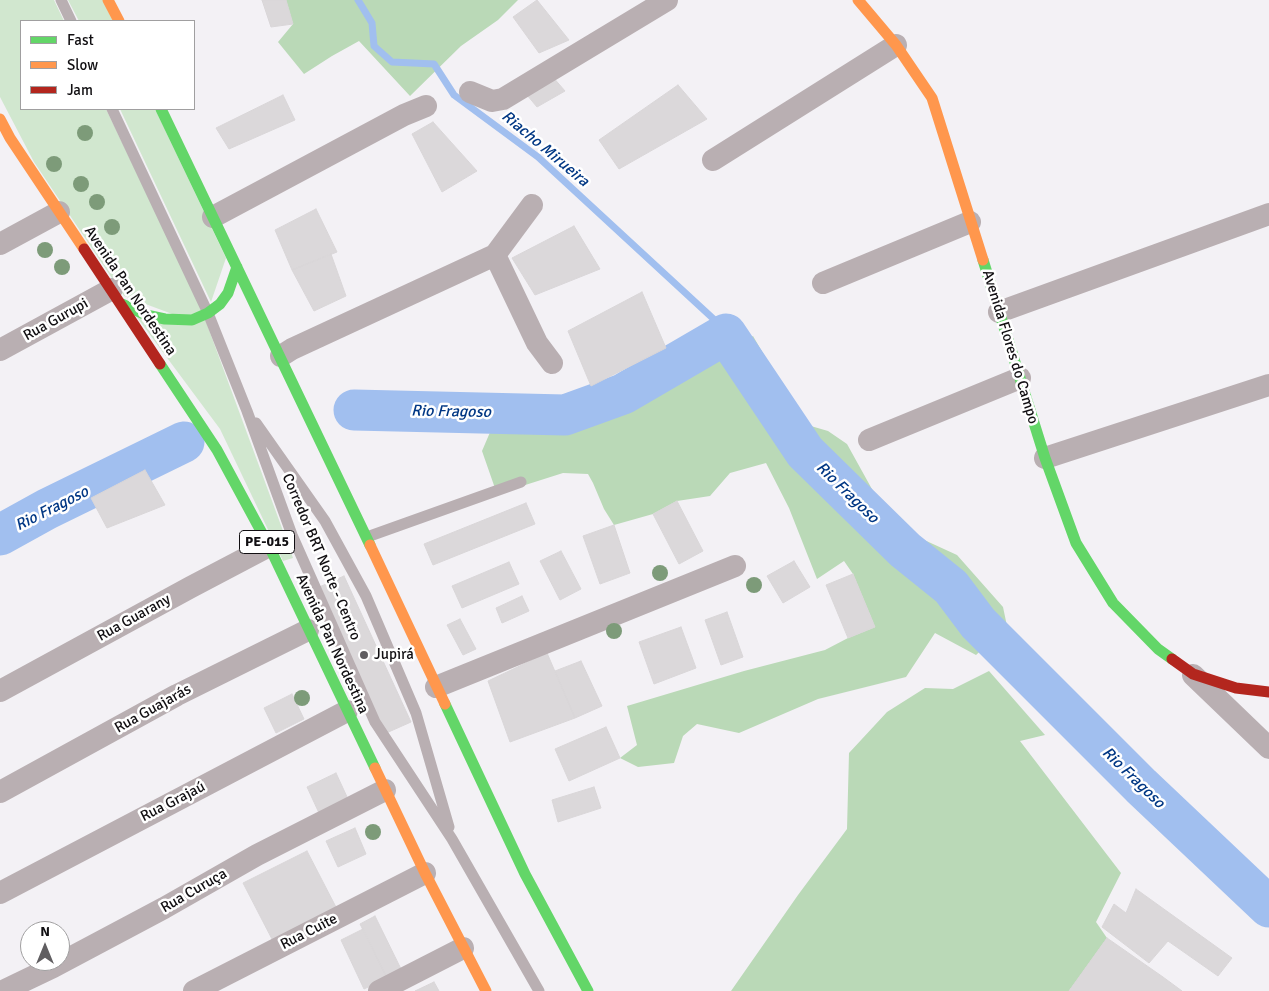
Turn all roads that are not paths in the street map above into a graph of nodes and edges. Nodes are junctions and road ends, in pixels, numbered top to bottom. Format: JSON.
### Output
{"nodes":[{"id":1,"x":61,"y":0,"type":"edge"},
{"id":2,"x":108,"y":0,"type":"edge"},
{"id":3,"x":668,"y":0,"type":"edge"},
{"id":4,"x":858,"y":0,"type":"edge"},
{"id":5,"x":71,"y":20,"type":"edge"},
{"id":6,"x":118,"y":20,"type":"edge"},
{"id":7,"x":896,"y":45,"type":"junction"},
{"id":8,"x":470,"y":92,"type":"dead end"},
{"id":9,"x":426,"y":106,"type":"dead end"},
{"id":10,"x":112,"y":110,"type":"edge"},
{"id":11,"x":161,"y":110,"type":"edge"},
{"id":12,"x":3,"y":133,"type":"edge"},
{"id":13,"x":713,"y":160,"type":"dead end"},
{"id":14,"x":532,"y":205,"type":"dead end"},
{"id":15,"x":59,"y":212,"type":"junction"},
{"id":16,"x":1269,"y":214,"type":"edge"},
{"id":17,"x":213,"y":217,"type":"junction"},
{"id":18,"x":970,"y":222,"type":"junction"},
{"id":19,"x":0,"y":244,"type":"edge"},
{"id":20,"x":495,"y":255,"type":"junction"},
{"id":21,"x":237,"y":266,"type":"junction"},
{"id":22,"x":823,"y":283,"type":"dead end"},
{"id":23,"x":117,"y":297,"type":"junction"},
{"id":24,"x":999,"y":312,"type":"junction"},
{"id":25,"x":208,"y":313,"type":"junction"},
{"id":26,"x":0,"y":350,"type":"edge"},
{"id":27,"x":282,"y":356,"type":"junction"},
{"id":28,"x":552,"y":363,"type":"dead end"},
{"id":29,"x":1020,"y":378,"type":"junction"},
{"id":30,"x":1269,"y":385,"type":"edge"},
{"id":31,"x":247,"y":411,"type":"junction"},
{"id":32,"x":869,"y":440,"type":"dead end"},
{"id":33,"x":1045,"y":458,"type":"junction"},
{"id":34,"x":521,"y":482,"type":"dead end"},
{"id":35,"x":367,"y":537,"type":"junction"},
{"id":36,"x":269,"y":546,"type":"junction"},
{"id":37,"x":735,"y":566,"type":"dead end"},
{"id":38,"x":308,"y":630,"type":"junction"},
{"id":39,"x":1193,"y":674,"type":"junction"},
{"id":40,"x":436,"y":687,"type":"junction"},
{"id":41,"x":0,"y":691,"type":"edge"},
{"id":42,"x":1269,"y":692,"type":"edge"},
{"id":43,"x":346,"y":711,"type":"junction"},
{"id":44,"x":1269,"y":748,"type":"edge"},
{"id":45,"x":385,"y":790,"type":"junction"},
{"id":46,"x":0,"y":792,"type":"edge"},
{"id":47,"x":452,"y":839,"type":"junction"},
{"id":48,"x":426,"y":873,"type":"junction"},
{"id":49,"x":0,"y":892,"type":"edge"},
{"id":50,"x":463,"y":948,"type":"junction"},
{"id":51,"x":3,"y":991,"type":"edge"},
{"id":52,"x":194,"y":991,"type":"edge"},
{"id":53,"x":379,"y":991,"type":"edge"},
{"id":54,"x":486,"y":991,"type":"edge"},
{"id":55,"x":539,"y":991,"type":"edge"},
{"id":56,"x":588,"y":991,"type":"edge"}],
"edges":[{"from":1,"to":5,"type":"lane"},
{"from":2,"to":6,"type":"main road"},
{"from":3,"to":8,"type":"street"},
{"from":4,"to":7,"type":"main road","name":"Avenida Flores do Campo"},
{"from":7,"to":13,"type":"street"},
{"from":7,"to":18,"type":"main road","name":"Avenida Flores do Campo"},
{"from":9,"to":17,"type":"street"},
{"from":10,"to":25,"type":"lane","name":"Corredor BRT Norte - Centro"},
{"from":11,"to":17,"type":"main road"},
{"from":12,"to":15,"type":"main road","name":"Avenida Pan Nordestina","number":"PE-015"},
{"from":14,"to":20,"type":"street"},
{"from":15,"to":19,"type":"street"},
{"from":15,"to":23,"type":"main road","name":"Avenida Pan Nordestina","number":"PE-015"},
{"from":16,"to":24,"type":"street"},
{"from":17,"to":21,"type":"main road"},
{"from":18,"to":22,"type":"street"},
{"from":18,"to":24,"type":"main road","name":"Avenida Flores do Campo"},
{"from":20,"to":27,"type":"street"},
{"from":20,"to":28,"type":"street"},
{"from":21,"to":25,"type":"main road"},
{"from":21,"to":27,"type":"main road"},
{"from":23,"to":25,"type":"main road"},
{"from":23,"to":26,"type":"street","name":"Rua Gurupi"},
{"from":23,"to":36,"type":"main road","name":"Avenida Pan Nordestina","number":"PE-015"},
{"from":24,"to":29,"type":"main road","name":"Avenida Flores do Campo"},
{"from":25,"to":31,"type":"lane","name":"Corredor BRT Norte - Centro"},
{"from":27,"to":35,"type":"main road"},
{"from":29,"to":32,"type":"street"},
{"from":29,"to":33,"type":"main road","name":"Avenida Flores do Campo"},
{"from":30,"to":33,"type":"street"},
{"from":31,"to":47,"type":"lane","name":"Corredor BRT Norte - Centro"},
{"from":31,"to":47,"type":"lane","name":"Corredor BRT Norte - Centro"},
{"from":33,"to":39,"type":"main road","name":"Avenida Flores do Campo"},
{"from":34,"to":35,"type":"lane"},
{"from":35,"to":40,"type":"main road"},
{"from":36,"to":38,"type":"main road","name":"Avenida Pan Nordestina","number":"PE-015"},
{"from":36,"to":41,"type":"street","name":"Rua Guarany"},
{"from":37,"to":40,"type":"street"},
{"from":38,"to":43,"type":"main road","name":"Avenida Pan Nordestina","number":"PE-015"},
{"from":38,"to":46,"type":"street","name":"Rua Guajarás"},
{"from":39,"to":42,"type":"main road","name":"Avenida Flores do Campo"},
{"from":39,"to":44,"type":"street","name":"Avenida Flores do Campo"},
{"from":40,"to":56,"type":"main road"},
{"from":43,"to":45,"type":"main road","name":"Avenida Pan Nordestina","number":"PE-015"},
{"from":43,"to":49,"type":"street","name":"Rua Grajaú"},
{"from":45,"to":48,"type":"main road","name":"Avenida Pan Nordestina","number":"PE-015"},
{"from":45,"to":51,"type":"street","name":"Rua Curuça"},
{"from":47,"to":55,"type":"lane","name":"Corredor BRT Norte - Centro"},
{"from":48,"to":50,"type":"main road","name":"Avenida Pan Nordestina","number":"PE-015"},
{"from":48,"to":52,"type":"street","name":"Rua Cuite"},
{"from":50,"to":53,"type":"street"},
{"from":50,"to":54,"type":"main road","name":"Avenida Pan Nordestina","number":"PE-015"}]}
